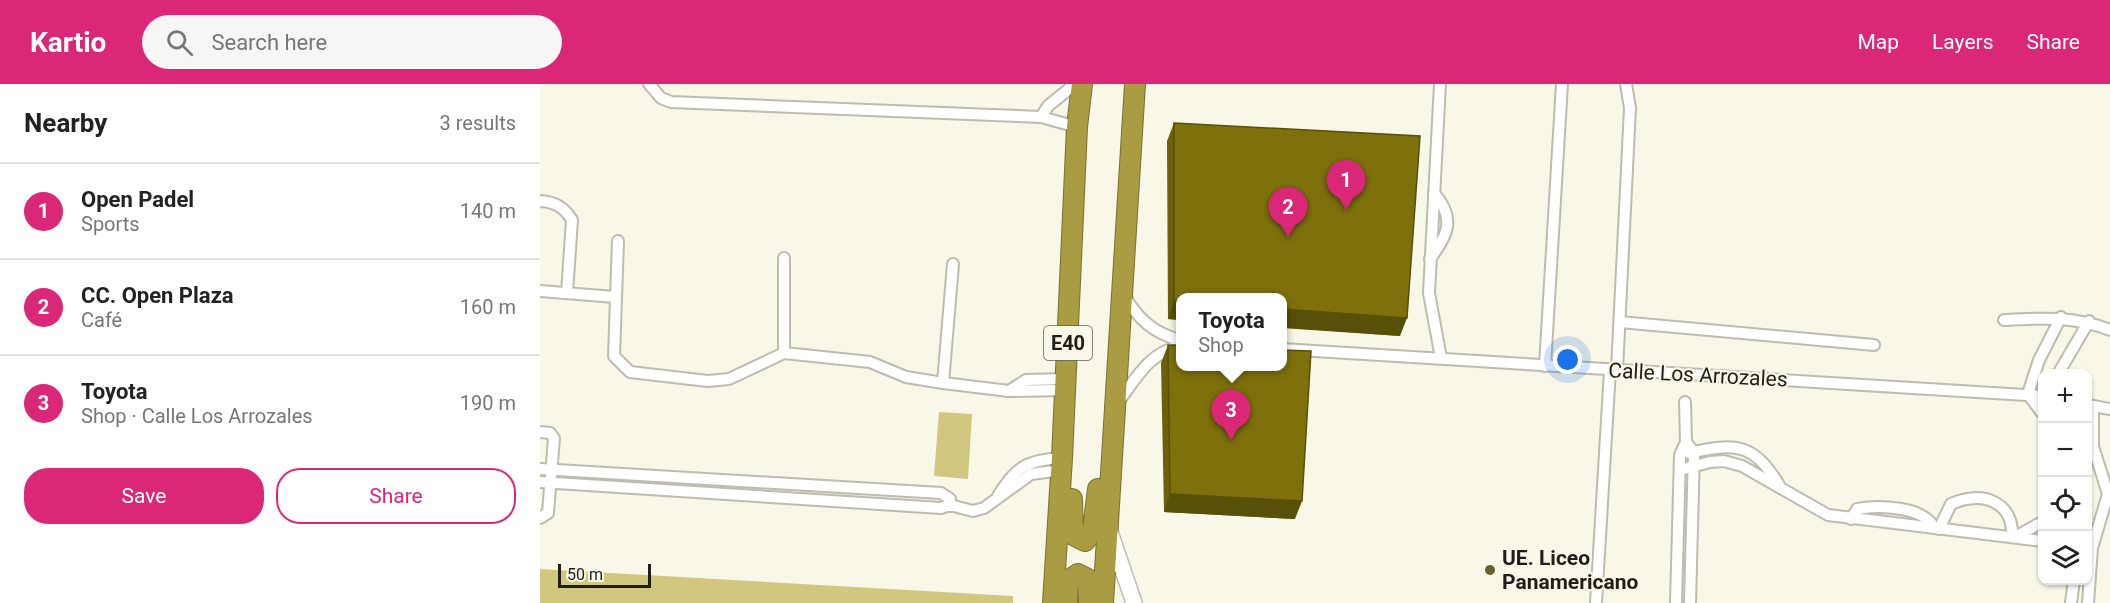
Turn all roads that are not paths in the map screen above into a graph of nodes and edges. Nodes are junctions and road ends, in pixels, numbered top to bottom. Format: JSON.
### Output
{"nodes":[{"id":1,"x":649,"y":84,"type":"edge"},
{"id":2,"x":1075,"y":84,"type":"edge"},
{"id":3,"x":1082,"y":84,"type":"edge"},
{"id":4,"x":1135,"y":84,"type":"edge"},
{"id":5,"x":1440,"y":84,"type":"edge"},
{"id":6,"x":1562,"y":84,"type":"edge"},
{"id":7,"x":1626,"y":84,"type":"edge"},
{"id":8,"x":1058,"y":97,"type":"junction"},
{"id":9,"x":1041,"y":117,"type":"junction"},
{"id":10,"x":1055,"y":121,"type":"junction"},
{"id":11,"x":1077,"y":127,"type":"junction"},
{"id":12,"x":1434,"y":193,"type":"junction"},
{"id":13,"x":540,"y":201,"type":"edge"},
{"id":14,"x":618,"y":241,"type":"dead end"},
{"id":15,"x":784,"y":258,"type":"dead end"},
{"id":16,"x":1430,"y":260,"type":"junction"},
{"id":17,"x":953,"y":264,"type":"dead end"},
{"id":18,"x":540,"y":291,"type":"edge"},
{"id":19,"x":567,"y":293,"type":"junction"},
{"id":20,"x":1123,"y":294,"type":"junction"},
{"id":21,"x":615,"y":297,"type":"junction"},
{"id":22,"x":2061,"y":317,"type":"junction"},
{"id":23,"x":2004,"y":320,"type":"dead end"},
{"id":24,"x":2089,"y":321,"type":"junction"},
{"id":25,"x":1620,"y":322,"type":"junction"},
{"id":26,"x":2110,"y":330,"type":"edge"},
{"id":27,"x":1176,"y":339,"type":"edge"},
{"id":28,"x":1874,"y":345,"type":"dead end"},
{"id":29,"x":1176,"y":347,"type":"edge"},
{"id":30,"x":1287,"y":349,"type":"edge"},
{"id":31,"x":784,"y":353,"type":"junction"},
{"id":32,"x":1441,"y":358,"type":"junction"},
{"id":33,"x":1545,"y":366,"type":"junction"},
{"id":34,"x":2061,"y":369,"type":"edge"},
{"id":35,"x":1614,"y":370,"type":"junction"},
{"id":36,"x":943,"y":383,"type":"junction"},
{"id":37,"x":1066,"y":385,"type":"junction"},
{"id":38,"x":2028,"y":394,"type":"junction"},
{"id":39,"x":2038,"y":395,"type":"edge"},
{"id":40,"x":1685,"y":402,"type":"dead end"},
{"id":41,"x":2092,"y":405,"type":"edge"},
{"id":42,"x":1115,"y":406,"type":"junction"},
{"id":43,"x":2038,"y":407,"type":"edge"},
{"id":44,"x":2110,"y":409,"type":"edge"},
{"id":45,"x":2091,"y":423,"type":"edge"},
{"id":46,"x":540,"y":432,"type":"edge"},
{"id":47,"x":1686,"y":442,"type":"junction"},
{"id":48,"x":1694,"y":452,"type":"junction"},
{"id":49,"x":1680,"y":455,"type":"junction"},
{"id":50,"x":1062,"y":464,"type":"junction"},
{"id":51,"x":1693,"y":466,"type":"junction"},
{"id":52,"x":540,"y":469,"type":"edge"},
{"id":53,"x":552,"y":470,"type":"junction"},
{"id":54,"x":1680,"y":470,"type":"junction"},
{"id":55,"x":2100,"y":472,"type":"junction"},
{"id":56,"x":2092,"y":473,"type":"edge"},
{"id":57,"x":616,"y":474,"type":"junction"},
{"id":58,"x":661,"y":477,"type":"junction"},
{"id":59,"x":708,"y":480,"type":"junction"},
{"id":60,"x":545,"y":483,"type":"edge"},
{"id":61,"x":799,"y":485,"type":"junction"},
{"id":62,"x":1779,"y":486,"type":"junction"},
{"id":63,"x":614,"y":487,"type":"junction"},
{"id":64,"x":660,"y":490,"type":"junction"},
{"id":65,"x":884,"y":490,"type":"junction"},
{"id":66,"x":708,"y":493,"type":"junction"},
{"id":67,"x":2109,"y":495,"type":"edge"},
{"id":68,"x":798,"y":499,"type":"junction"},
{"id":69,"x":883,"y":504,"type":"junction"},
{"id":70,"x":950,"y":505,"type":"junction"},
{"id":71,"x":540,"y":518,"type":"edge"},
{"id":72,"x":1108,"y":524,"type":"junction"},
{"id":73,"x":2038,"y":525,"type":"edge"},
{"id":74,"x":1936,"y":528,"type":"junction"},
{"id":75,"x":2014,"y":537,"type":"junction"},
{"id":76,"x":2038,"y":540,"type":"edge"},
{"id":77,"x":2092,"y":542,"type":"edge"},
{"id":78,"x":1677,"y":543,"type":"junction"},
{"id":79,"x":1691,"y":543,"type":"junction"},
{"id":80,"x":2073,"y":585,"type":"edge"},
{"id":81,"x":2089,"y":585,"type":"edge"},
{"id":82,"x":1053,"y":603,"type":"edge"},
{"id":83,"x":1067,"y":603,"type":"edge"},
{"id":84,"x":1089,"y":603,"type":"edge"},
{"id":85,"x":1103,"y":603,"type":"edge"},
{"id":86,"x":1134,"y":603,"type":"edge"},
{"id":87,"x":1596,"y":603,"type":"edge"},
{"id":88,"x":1676,"y":603,"type":"edge"},
{"id":89,"x":1690,"y":603,"type":"edge"},
{"id":90,"x":2071,"y":603,"type":"edge"},
{"id":91,"x":2088,"y":603,"type":"edge"}],
"edges":[{"from":1,"to":9,"type":"street"},
{"from":2,"to":8,"type":"street"},
{"from":3,"to":11,"type":"highway","number":"E40"},
{"from":4,"to":20,"type":"highway","number":"E40"},
{"from":5,"to":12,"type":"street"},
{"from":6,"to":33,"type":"street"},
{"from":7,"to":25,"type":"street"},
{"from":8,"to":9,"type":"street"},
{"from":8,"to":10,"type":"street"},
{"from":9,"to":10,"type":"street"},
{"from":10,"to":11,"type":"street"},
{"from":11,"to":37,"type":"highway","number":"E40"},
{"from":12,"to":16,"type":"street"},
{"from":12,"to":16,"type":"street"},
{"from":13,"to":19,"type":"street"},
{"from":14,"to":21,"type":"street"},
{"from":15,"to":31,"type":"street"},
{"from":16,"to":32,"type":"street"},
{"from":17,"to":36,"type":"street"},
{"from":18,"to":19,"type":"street"},
{"from":19,"to":21,"type":"street"},
{"from":20,"to":27,"type":"street"},
{"from":20,"to":42,"type":"highway","number":"E40"},
{"from":21,"to":31,"type":"street"},
{"from":22,"to":23,"type":"street"},
{"from":22,"to":24,"type":"street"},
{"from":22,"to":38,"type":"street"},
{"from":24,"to":26,"type":"street"},
{"from":24,"to":34,"type":"street"},
{"from":25,"to":28,"type":"street"},
{"from":25,"to":35,"type":"street"},
{"from":29,"to":42,"type":"street"},
{"from":30,"to":32,"type":"street","name":"Calle Los Arrozales"},
{"from":31,"to":36,"type":"street"},
{"from":32,"to":33,"type":"street","name":"Calle Los Arrozales"},
{"from":33,"to":35,"type":"street","name":"Calle Los Arrozales"},
{"from":35,"to":38,"type":"street","name":"Calle Los Arrozales"},
{"from":35,"to":87,"type":"street"},
{"from":36,"to":37,"type":"street"},
{"from":37,"to":50,"type":"highway","number":"E40"},
{"from":38,"to":39,"type":"street","name":"Calle Los Arrozales"},
{"from":38,"to":43,"type":"street"},
{"from":40,"to":47,"type":"street"},
{"from":41,"to":44,"type":"street"},
{"from":42,"to":50,"type":"highway"},
{"from":42,"to":72,"type":"highway","number":"E40"},
{"from":45,"to":55,"type":"street"},
{"from":46,"to":53,"type":"street"},
{"from":47,"to":48,"type":"street"},
{"from":47,"to":49,"type":"street"},
{"from":48,"to":49,"type":"street"},
{"from":48,"to":51,"type":"street"},
{"from":48,"to":62,"type":"street"},
{"from":49,"to":54,"type":"street"},
{"from":50,"to":70,"type":"street"},
{"from":50,"to":82,"type":"highway","number":"E40"},
{"from":51,"to":54,"type":"street"},
{"from":51,"to":62,"type":"street"},
{"from":51,"to":79,"type":"street"},
{"from":52,"to":53,"type":"street"},
{"from":53,"to":57,"type":"street"},
{"from":53,"to":60,"type":"street"},
{"from":54,"to":78,"type":"street"},
{"from":55,"to":56,"type":"street"},
{"from":55,"to":67,"type":"street"},
{"from":57,"to":58,"type":"street"},
{"from":57,"to":63,"type":"street"},
{"from":58,"to":59,"type":"street"},
{"from":58,"to":64,"type":"street"},
{"from":59,"to":61,"type":"street"},
{"from":59,"to":66,"type":"street"},
{"from":60,"to":63,"type":"street"},
{"from":60,"to":71,"type":"street"},
{"from":61,"to":65,"type":"street"},
{"from":61,"to":68,"type":"street"},
{"from":62,"to":74,"type":"street"},
{"from":63,"to":64,"type":"street"},
{"from":64,"to":66,"type":"street"},
{"from":65,"to":69,"type":"street"},
{"from":65,"to":70,"type":"street"},
{"from":66,"to":68,"type":"street"},
{"from":67,"to":77,"type":"street"},
{"from":68,"to":69,"type":"street"},
{"from":69,"to":70,"type":"street"},
{"from":72,"to":85,"type":"highway","number":"E40"},
{"from":72,"to":86,"type":"main road"},
{"from":73,"to":75,"type":"street"},
{"from":74,"to":75,"type":"street"},
{"from":74,"to":75,"type":"street"},
{"from":75,"to":76,"type":"street"},
{"from":78,"to":79,"type":"street"},
{"from":78,"to":88,"type":"street"},
{"from":79,"to":89,"type":"street"},
{"from":80,"to":90,"type":"street"},
{"from":81,"to":91,"type":"street"},
{"from":83,"to":84,"type":"highway"}]}
